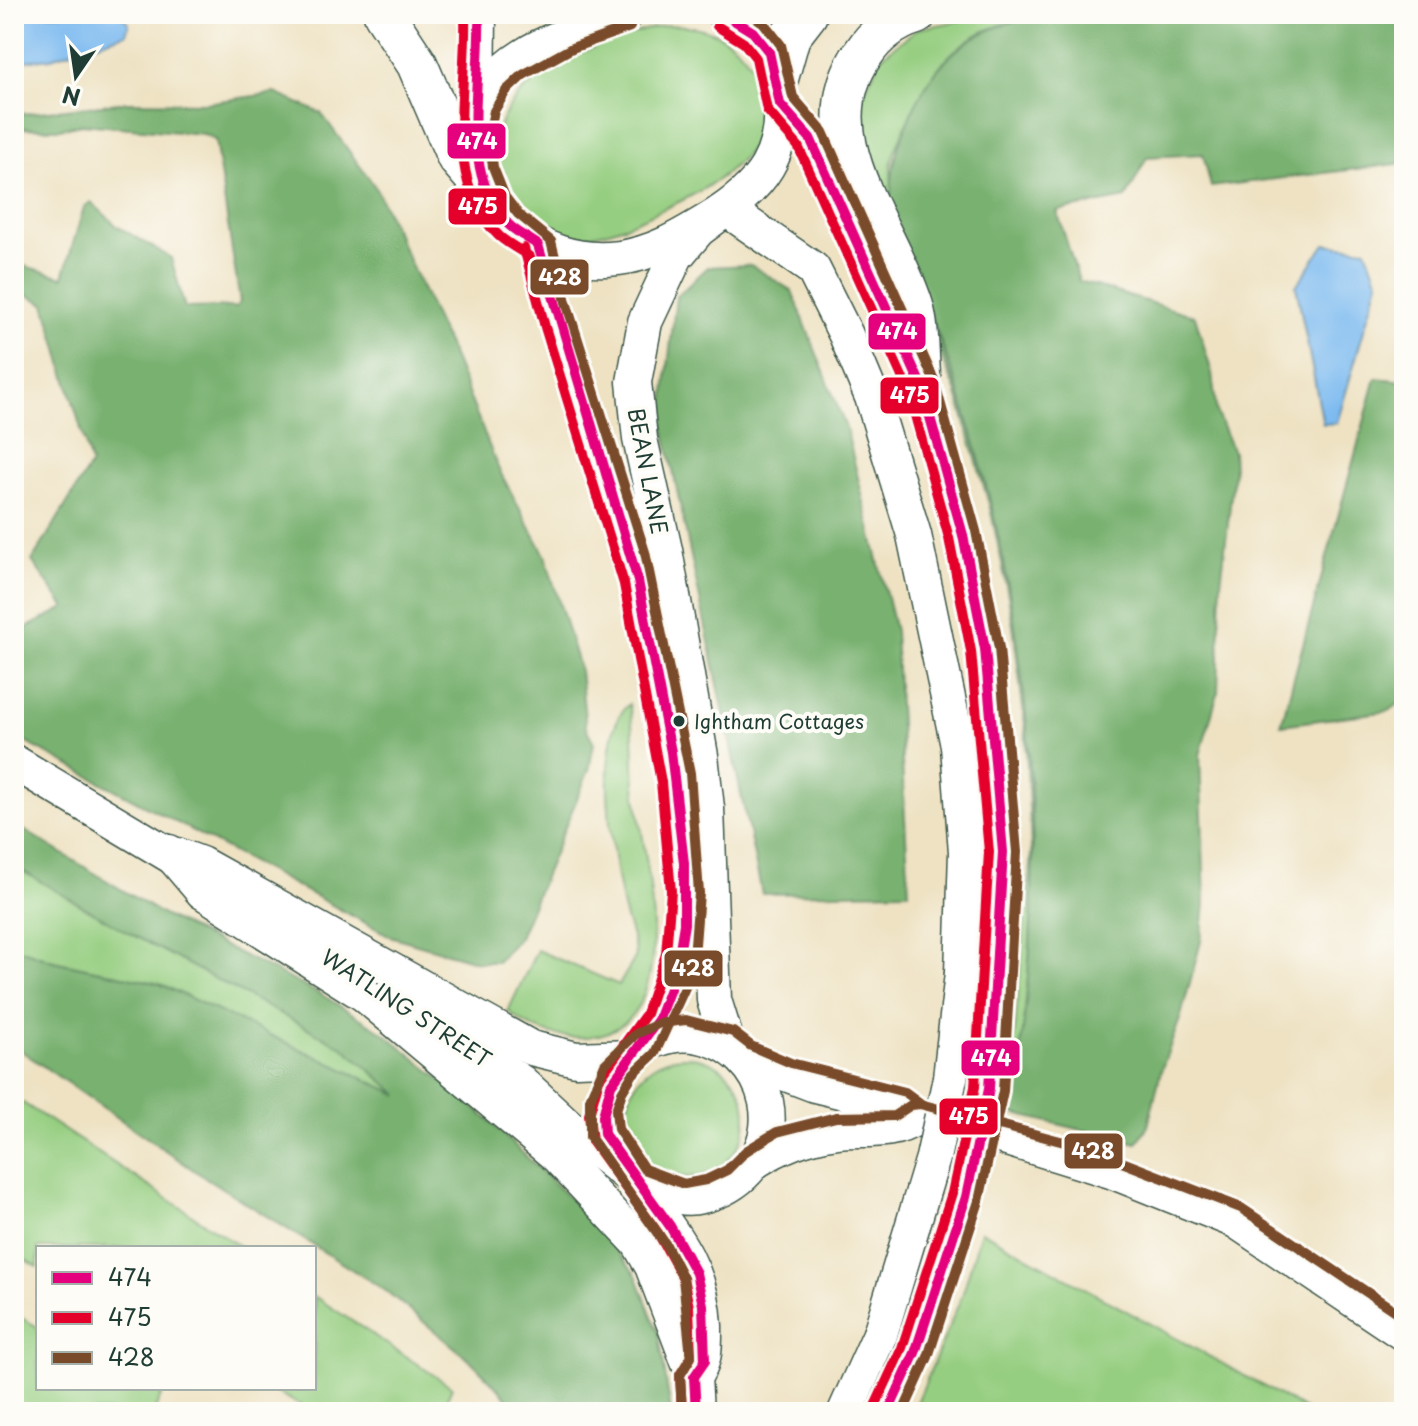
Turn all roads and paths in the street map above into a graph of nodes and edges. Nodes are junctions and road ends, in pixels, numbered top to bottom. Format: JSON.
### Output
{"nodes":[{"id":1,"x":384,"y":14,"type":"edge"},
{"id":2,"x":479,"y":14,"type":"edge"},
{"id":3,"x":562,"y":14,"type":"edge"},
{"id":4,"x":724,"y":14,"type":"edge"},
{"id":5,"x":807,"y":14,"type":"edge"},
{"id":6,"x":916,"y":14,"type":"edge"},
{"id":7,"x":611,"y":20,"type":"edge"},
{"id":8,"x":778,"y":93,"type":"junction"},
{"id":9,"x":477,"y":115,"type":"junction"},
{"id":10,"x":482,"y":186,"type":"junction"},
{"id":11,"x":726,"y":209,"type":"junction"},
{"id":12,"x":538,"y":245,"type":"junction"},
{"id":13,"x":921,"y":385,"type":"junction"},
{"id":14,"x":14,"y":762,"type":"edge"},
{"id":15,"x":169,"y":852,"type":"junction"},
{"id":16,"x":636,"y":1052,"type":"junction"},
{"id":17,"x":736,"y":1052,"type":"junction"},
{"id":18,"x":1007,"y":1139,"type":"dead end"},
{"id":19,"x":754,"y":1162,"type":"junction"},
{"id":20,"x":634,"y":1180,"type":"junction"},
{"id":21,"x":1404,"y":1334,"type":"edge"},
{"id":22,"x":694,"y":1377,"type":"junction"},
{"id":23,"x":696,"y":1412,"type":"edge"},
{"id":24,"x":845,"y":1412,"type":"edge"},
{"id":25,"x":888,"y":1412,"type":"edge"}],
"edges":[{"from":1,"to":10,"type":"highway"},
{"from":2,"to":9,"type":"main road"},
{"from":3,"to":7,"type":"main road"},
{"from":4,"to":8,"type":"main road"},
{"from":5,"to":8,"type":"highway"},
{"from":6,"to":13,"type":"highway"},
{"from":7,"to":9,"type":"main road"},
{"from":8,"to":11,"type":"main road"},
{"from":8,"to":13,"type":"main road"},
{"from":9,"to":10,"type":"main road"},
{"from":10,"to":12,"type":"main road"},
{"from":11,"to":12,"type":"main road"},
{"from":11,"to":17,"type":"main road","name":"BEAN LANE"},
{"from":11,"to":24,"type":"main road","bridge":true},
{"from":12,"to":16,"type":"main road","name":"BEAN LANE"},
{"from":13,"to":25,"type":"main road","bridge":true},
{"from":14,"to":15,"type":"main road","name":"WATLING STREET"},
{"from":15,"to":16,"type":"main road","name":"WATLING STREET"},
{"from":15,"to":20,"type":"main road","name":"WATLING STREET"},
{"from":15,"to":22,"type":"main road"},
{"from":16,"to":17,"type":"main road"},
{"from":16,"to":20,"type":"main road"},
{"from":17,"to":19,"type":"main road"},
{"from":17,"to":19,"type":"main road"},
{"from":18,"to":21,"type":"main road"},
{"from":19,"to":20,"type":"main road"},
{"from":20,"to":22,"type":"main road"},
{"from":22,"to":23,"type":"main road"}]}
